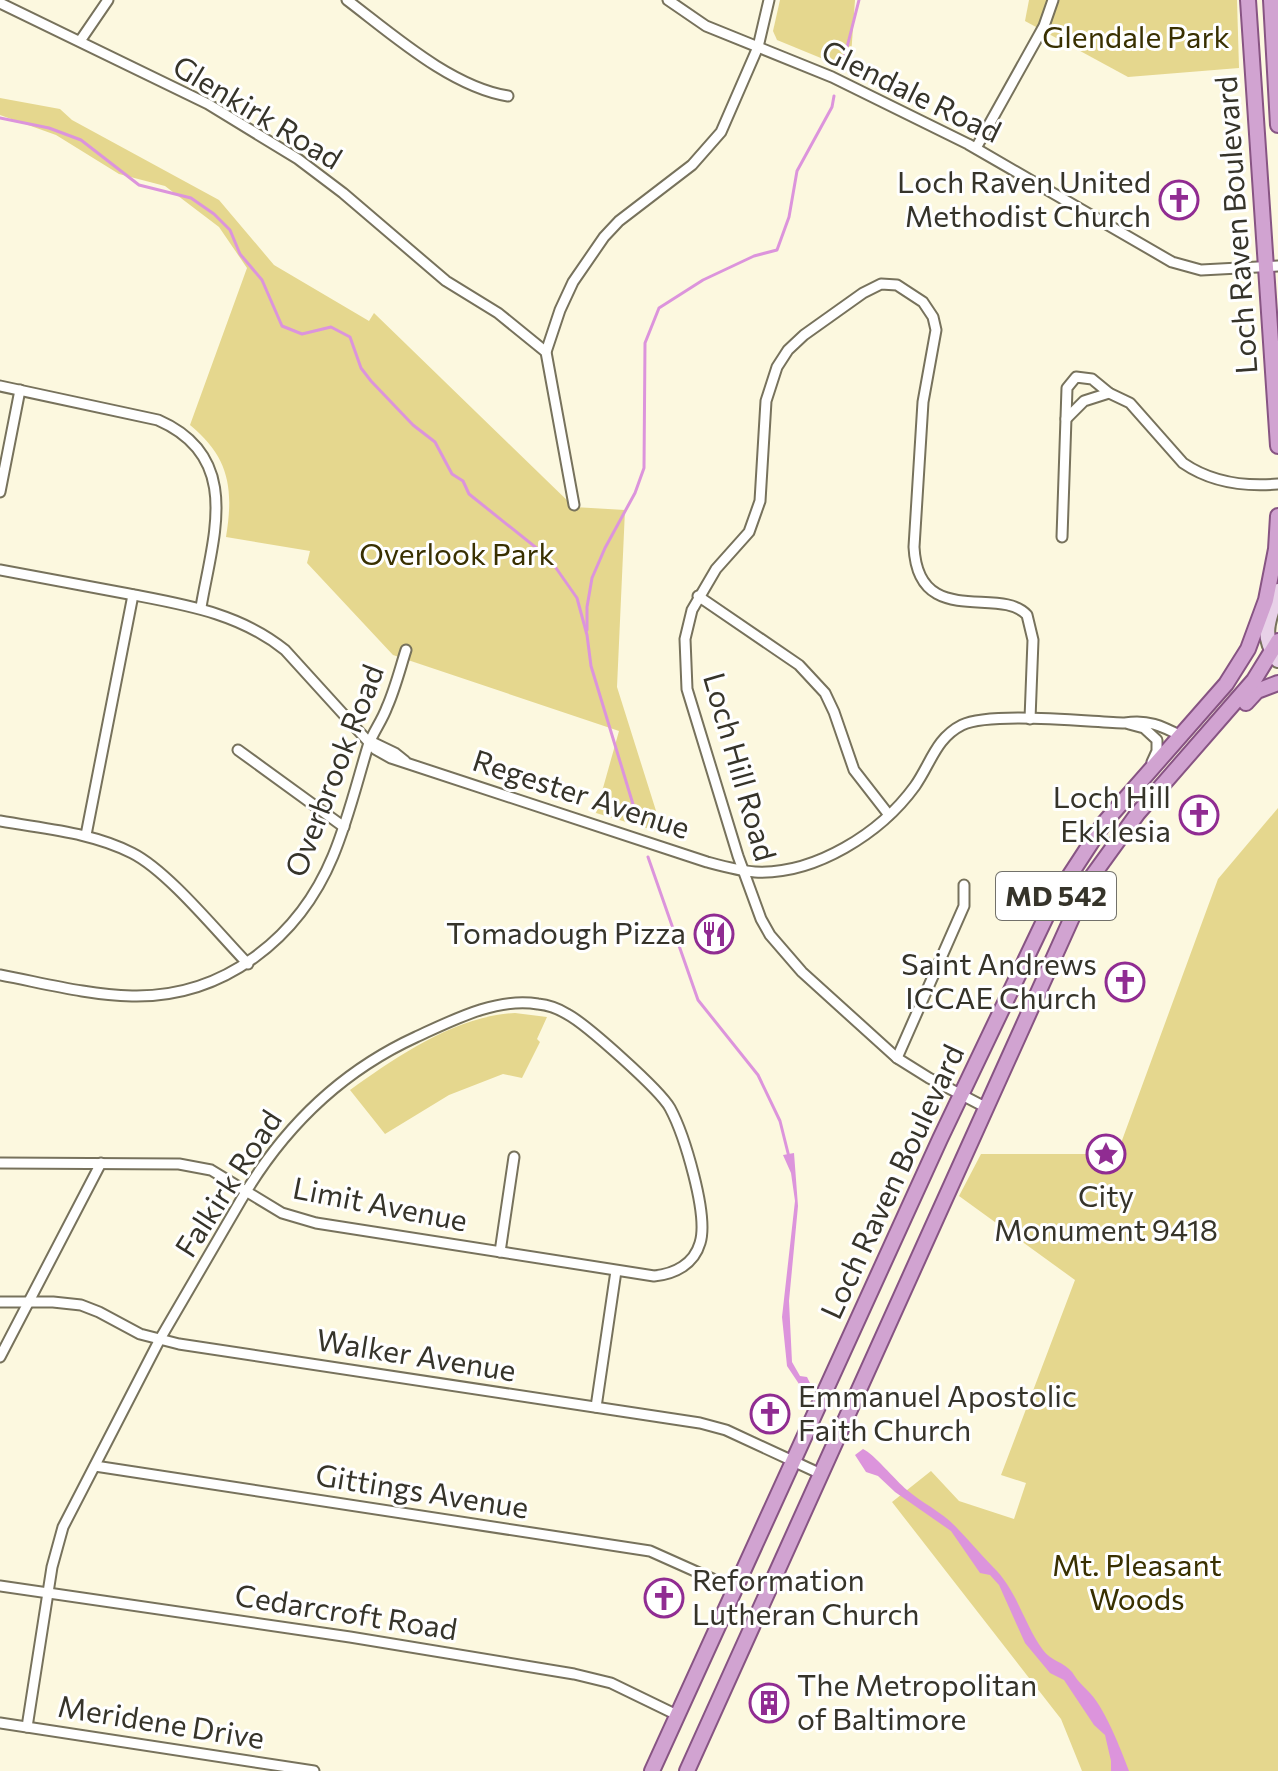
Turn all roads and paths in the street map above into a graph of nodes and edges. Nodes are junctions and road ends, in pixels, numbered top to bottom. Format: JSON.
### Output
{"nodes":[{"id":1,"x":108,"y":0,"type":"edge"},
{"id":2,"x":347,"y":0,"type":"edge"},
{"id":3,"x":668,"y":0,"type":"edge"},
{"id":4,"x":769,"y":0,"type":"edge"},
{"id":5,"x":1053,"y":0,"type":"edge"},
{"id":6,"x":1248,"y":0,"type":"edge"},
{"id":7,"x":1271,"y":0,"type":"edge"},
{"id":8,"x":0,"y":3,"type":"edge"},
{"id":9,"x":1249,"y":30,"type":"junction"},
{"id":10,"x":80,"y":41,"type":"junction"},
{"id":11,"x":1272,"y":42,"type":"junction"},
{"id":12,"x":758,"y":47,"type":"junction"},
{"id":13,"x":508,"y":96,"type":"dead end"},
{"id":14,"x":1278,"y":125,"type":"edge"},
{"id":15,"x":976,"y":148,"type":"junction"},
{"id":16,"x":1271,"y":267,"type":"edge"},
{"id":17,"x":546,"y":352,"type":"junction"},
{"id":18,"x":0,"y":386,"type":"edge"},
{"id":19,"x":20,"y":390,"type":"junction"},
{"id":20,"x":1109,"y":393,"type":"junction"},
{"id":21,"x":1066,"y":419,"type":"junction"},
{"id":22,"x":1278,"y":446,"type":"edge"},
{"id":23,"x":1278,"y":484,"type":"edge"},
{"id":24,"x":0,"y":492,"type":"edge"},
{"id":25,"x":574,"y":505,"type":"dead end"},
{"id":26,"x":1278,"y":516,"type":"edge"},
{"id":27,"x":1062,"y":537,"type":"dead end"},
{"id":28,"x":0,"y":570,"type":"edge"},
{"id":29,"x":1278,"y":591,"type":"edge"},
{"id":30,"x":133,"y":595,"type":"junction"},
{"id":31,"x":698,"y":596,"type":"junction"},
{"id":32,"x":201,"y":607,"type":"junction"},
{"id":33,"x":406,"y":650,"type":"dead end"},
{"id":34,"x":1276,"y":651,"type":"edge"},
{"id":35,"x":1278,"y":683,"type":"edge"},
{"id":36,"x":1030,"y":719,"type":"junction"},
{"id":37,"x":1125,"y":723,"type":"junction"},
{"id":38,"x":1181,"y":736,"type":"junction"},
{"id":39,"x":370,"y":741,"type":"junction"},
{"id":40,"x":1197,"y":744,"type":"junction"},
{"id":41,"x":238,"y":750,"type":"dead end"},
{"id":42,"x":1146,"y":775,"type":"junction"},
{"id":43,"x":889,"y":815,"type":"junction"},
{"id":44,"x":0,"y":821,"type":"edge"},
{"id":45,"x":344,"y":827,"type":"junction"},
{"id":46,"x":86,"y":835,"type":"junction"},
{"id":47,"x":1119,"y":837,"type":"junction"},
{"id":48,"x":742,"y":869,"type":"junction"},
{"id":49,"x":964,"y":885,"type":"dead end"},
{"id":50,"x":248,"y":964,"type":"junction"},
{"id":51,"x":0,"y":975,"type":"edge"},
{"id":52,"x":991,"y":1032,"type":"junction"},
{"id":53,"x":1018,"y":1039,"type":"junction"},
{"id":54,"x":897,"y":1058,"type":"junction"},
{"id":55,"x":961,"y":1095,"type":"junction"},
{"id":56,"x":987,"y":1108,"type":"junction"},
{"id":57,"x":514,"y":1157,"type":"dead end"},
{"id":58,"x":0,"y":1163,"type":"edge"},
{"id":59,"x":101,"y":1163,"type":"junction"},
{"id":60,"x":245,"y":1192,"type":"junction"},
{"id":61,"x":700,"y":1246,"type":"joint"},
{"id":62,"x":500,"y":1252,"type":"junction"},
{"id":63,"x":616,"y":1271,"type":"junction"},
{"id":64,"x":0,"y":1302,"type":"edge"},
{"id":65,"x":31,"y":1302,"type":"junction"},
{"id":66,"x":160,"y":1339,"type":"junction"},
{"id":67,"x":0,"y":1357,"type":"edge"},
{"id":68,"x":596,"y":1407,"type":"junction"},
{"id":69,"x":794,"y":1460,"type":"junction"},
{"id":70,"x":95,"y":1466,"type":"junction"},
{"id":71,"x":821,"y":1474,"type":"junction"},
{"id":72,"x":0,"y":1586,"type":"edge"},
{"id":73,"x":735,"y":1589,"type":"junction"},
{"id":74,"x":48,"y":1592,"type":"junction"},
{"id":75,"x":677,"y":1715,"type":"junction"},
{"id":76,"x":0,"y":1723,"type":"edge"},
{"id":77,"x":27,"y":1727,"type":"junction"},
{"id":78,"x":314,"y":1771,"type":"edge"},
{"id":79,"x":652,"y":1771,"type":"edge"},
{"id":80,"x":687,"y":1771,"type":"edge"}],
"edges":[{"from":1,"to":10,"type":"street"},
{"from":2,"to":13,"type":"street"},
{"from":3,"to":12,"type":"street","name":"Glendale Road"},
{"from":4,"to":12,"type":"street"},
{"from":5,"to":15,"type":"street"},
{"from":6,"to":9,"type":"main road","name":"Loch Raven Boulevard"},
{"from":7,"to":11,"type":"main road","name":"Loch Raven Boulevard"},
{"from":8,"to":10,"type":"street","name":"Glenkirk Road"},
{"from":9,"to":11,"type":"main road"},
{"from":9,"to":16,"type":"main road","name":"Loch Raven Boulevard"},
{"from":10,"to":17,"type":"street","name":"Glenkirk Road"},
{"from":11,"to":14,"type":"main road","name":"Loch Raven Boulevard"},
{"from":12,"to":15,"type":"street","name":"Glendale Road"},
{"from":12,"to":17,"type":"street"},
{"from":15,"to":16,"type":"street","name":"Glendale Road"},
{"from":16,"to":22,"type":"main road","name":"Loch Raven Boulevard"},
{"from":17,"to":25,"type":"street"},
{"from":18,"to":19,"type":"street"},
{"from":19,"to":24,"type":"street"},
{"from":19,"to":32,"type":"street"},
{"from":20,"to":21,"type":"street"},
{"from":20,"to":21,"type":"street"},
{"from":20,"to":23,"type":"street"},
{"from":21,"to":27,"type":"street"},
{"from":26,"to":38,"type":"main road","name":"Loch Raven Boulevard","number":"MD 542"},
{"from":28,"to":30,"type":"street","name":"Regester Avenue"},
{"from":29,"to":34,"type":"street"},
{"from":30,"to":32,"type":"street","name":"Regester Avenue"},
{"from":30,"to":46,"type":"street"},
{"from":31,"to":36,"type":"street","name":"Loch Hill Road"},
{"from":31,"to":43,"type":"street"},
{"from":31,"to":48,"type":"street","name":"Loch Hill Road"},
{"from":32,"to":39,"type":"street","name":"Regester Avenue"},
{"from":33,"to":39,"type":"street","name":"Overbrook Road"},
{"from":34,"to":40,"type":"main road","name":"Loch Raven Boulevard","number":"MD 542"},
{"from":35,"to":40,"type":"main road"},
{"from":36,"to":37,"type":"street","name":"Regester Avenue"},
{"from":36,"to":43,"type":"street","name":"Regester Avenue"},
{"from":37,"to":38,"type":"street","name":"Regester Avenue"},
{"from":37,"to":42,"type":"street","name":"Regester Avenue"},
{"from":38,"to":42,"type":"main road","name":"Loch Raven Boulevard","number":"MD 542"},
{"from":38,"to":47,"type":"main road"},
{"from":39,"to":45,"type":"street","name":"Overbrook Road"},
{"from":39,"to":48,"type":"street","name":"Regester Avenue"},
{"from":40,"to":47,"type":"main road","name":"Loch Raven Boulevard","number":"MD 542"},
{"from":41,"to":45,"type":"street"},
{"from":42,"to":52,"type":"main road","name":"Loch Raven Boulevard","number":"MD 542"},
{"from":43,"to":48,"type":"street","name":"Regester Avenue"},
{"from":44,"to":46,"type":"street"},
{"from":45,"to":50,"type":"street","name":"Overbrook Road"},
{"from":46,"to":50,"type":"street"},
{"from":47,"to":53,"type":"main road","name":"Loch Raven Boulevard","number":"MD 542"},
{"from":48,"to":54,"type":"street","name":"Loch Hill Road"},
{"from":49,"to":54,"type":"street"},
{"from":50,"to":51,"type":"street","name":"Overbrook Road"},
{"from":52,"to":53,"type":"main road"},
{"from":52,"to":55,"type":"main road","name":"Loch Raven Boulevard","number":"MD 542"},
{"from":53,"to":56,"type":"main road","name":"Loch Raven Boulevard","number":"MD 542"},
{"from":54,"to":55,"type":"street","name":"Loch Hill Road"},
{"from":55,"to":56,"type":"street","name":"Loch Hill Road"},
{"from":55,"to":69,"type":"main road","name":"Loch Raven Boulevard","number":"MD 542"},
{"from":56,"to":71,"type":"main road","name":"Loch Raven Boulevard"},
{"from":57,"to":62,"type":"street"},
{"from":58,"to":59,"type":"street","name":"Limit Avenue"},
{"from":59,"to":60,"type":"street","name":"Limit Avenue"},
{"from":59,"to":65,"type":"street"},
{"from":60,"to":61,"type":"street","name":"Falkirk Road"},
{"from":60,"to":62,"type":"street","name":"Limit Avenue"},
{"from":60,"to":66,"type":"street","name":"Falkirk Road"},
{"from":61,"to":63,"type":"street","name":"Limit Avenue"},
{"from":62,"to":63,"type":"street","name":"Limit Avenue"},
{"from":63,"to":68,"type":"street"},
{"from":64,"to":65,"type":"street","name":"Walker Avenue"},
{"from":65,"to":66,"type":"street","name":"Walker Avenue"},
{"from":65,"to":67,"type":"street"},
{"from":66,"to":68,"type":"street","name":"Walker Avenue"},
{"from":66,"to":70,"type":"street","name":"Falkirk Road"},
{"from":68,"to":69,"type":"street","name":"Walker Avenue"},
{"from":69,"to":71,"type":"street","name":"Walker Avenue"},
{"from":69,"to":73,"type":"main road","name":"Loch Raven Boulevard"},
{"from":70,"to":73,"type":"street","name":"Gittings Avenue"},
{"from":70,"to":74,"type":"street","name":"Falkirk Road"},
{"from":71,"to":80,"type":"main road","name":"Loch Raven Boulevard"},
{"from":72,"to":74,"type":"street","name":"Cedarcroft Road"},
{"from":73,"to":75,"type":"main road","name":"Loch Raven Boulevard"},
{"from":74,"to":75,"type":"street","name":"Cedarcroft Road"},
{"from":74,"to":77,"type":"street","name":"Falkirk Road"},
{"from":75,"to":79,"type":"main road","name":"Loch Raven Boulevard"},
{"from":76,"to":77,"type":"street","name":"Meridene Drive"},
{"from":77,"to":78,"type":"street","name":"Meridene Drive"}]}
